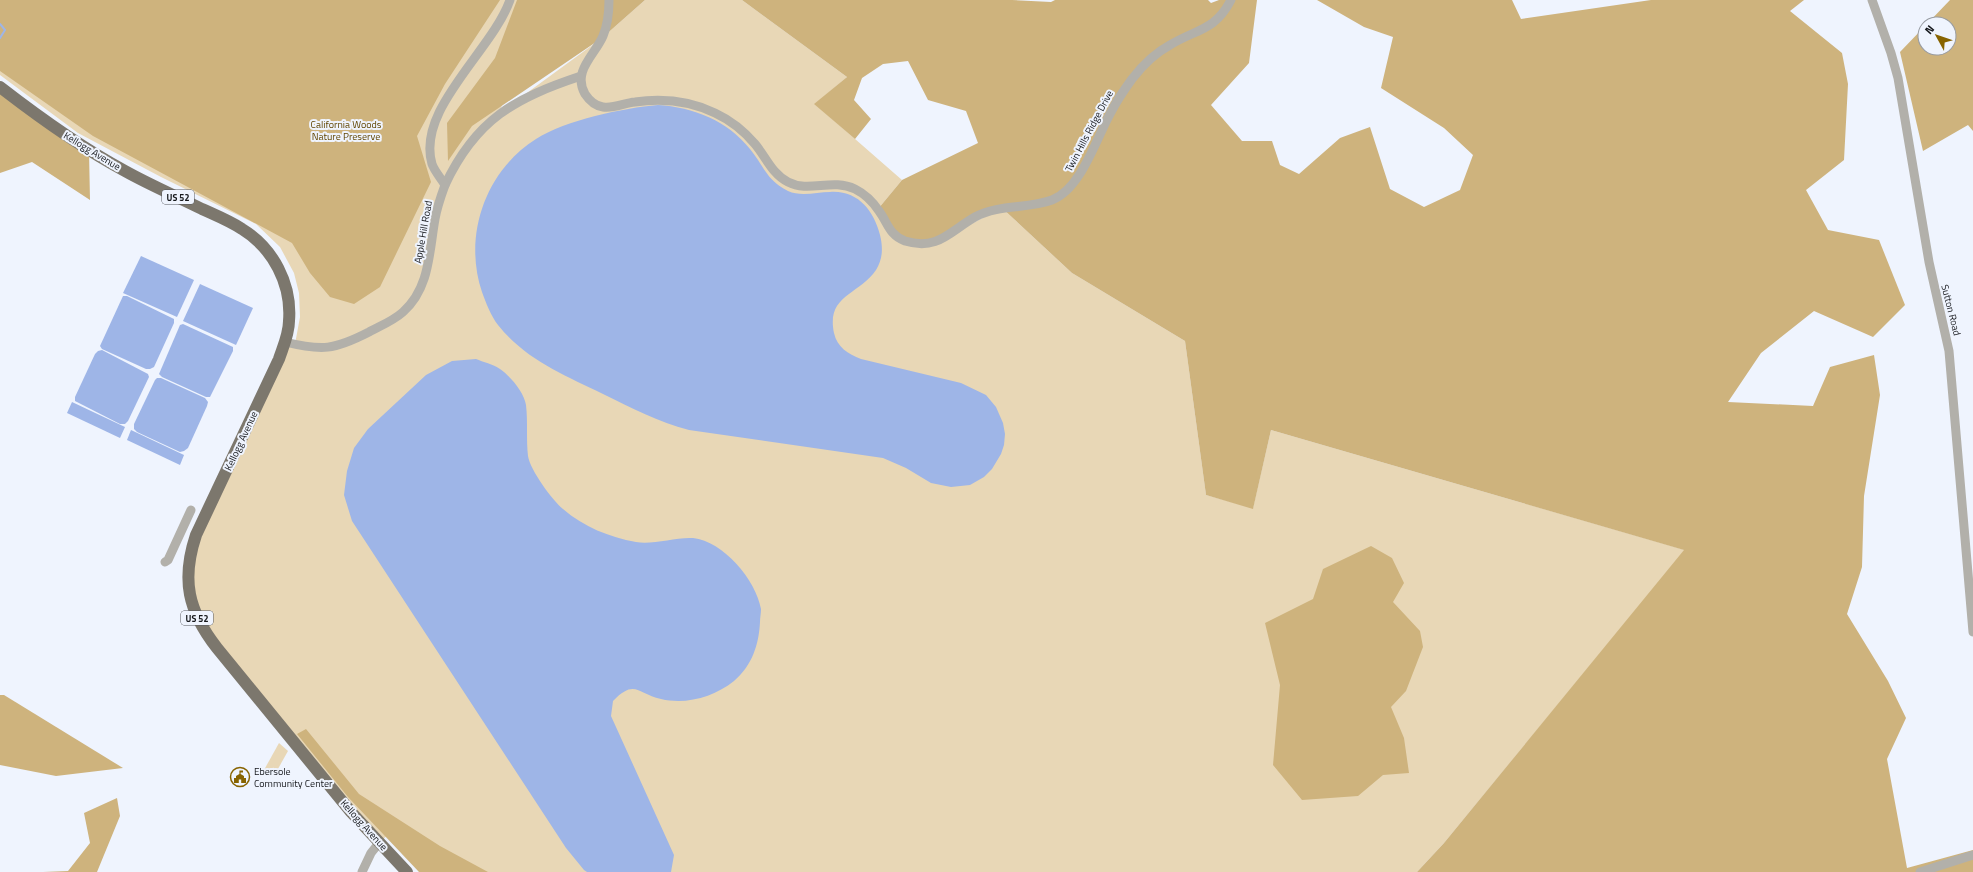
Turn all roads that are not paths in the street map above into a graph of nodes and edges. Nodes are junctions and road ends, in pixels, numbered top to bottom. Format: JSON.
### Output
{"nodes":[{"id":1,"x":510,"y":0,"type":"edge"},
{"id":2,"x":609,"y":0,"type":"edge"},
{"id":3,"x":1231,"y":0,"type":"edge"},
{"id":4,"x":1872,"y":0,"type":"edge"},
{"id":5,"x":581,"y":76,"type":"junction"},
{"id":6,"x":0,"y":87,"type":"edge"},
{"id":7,"x":445,"y":184,"type":"junction"},
{"id":8,"x":285,"y":342,"type":"junction"},
{"id":9,"x":191,"y":510,"type":"dead end"},
{"id":10,"x":165,"y":562,"type":"dead end"},
{"id":11,"x":1973,"y":632,"type":"edge"},
{"id":12,"x":379,"y":843,"type":"junction"},
{"id":13,"x":1973,"y":855,"type":"edge"},
{"id":14,"x":362,"y":872,"type":"edge"},
{"id":15,"x":408,"y":872,"type":"edge"},
{"id":16,"x":1920,"y":872,"type":"edge"}],
"edges":[{"from":1,"to":7,"type":"street"},
{"from":2,"to":5,"type":"street"},
{"from":3,"to":5,"type":"street","name":"Twin Hills Ridge Drive"},
{"from":4,"to":11,"type":"street","name":"Sutton Road"},
{"from":5,"to":7,"type":"street"},
{"from":6,"to":8,"type":"main road","name":"Kellogg Avenue","number":"US 52"},
{"from":7,"to":8,"type":"street","name":"Apple Hill Road"},
{"from":8,"to":12,"type":"main road","name":"Kellogg Avenue","number":"US 52"},
{"from":9,"to":10,"type":"street"},
{"from":12,"to":14,"type":"street"},
{"from":12,"to":15,"type":"main road","name":"Kellogg Avenue","number":"US 52"},
{"from":13,"to":16,"type":"street"}]}
